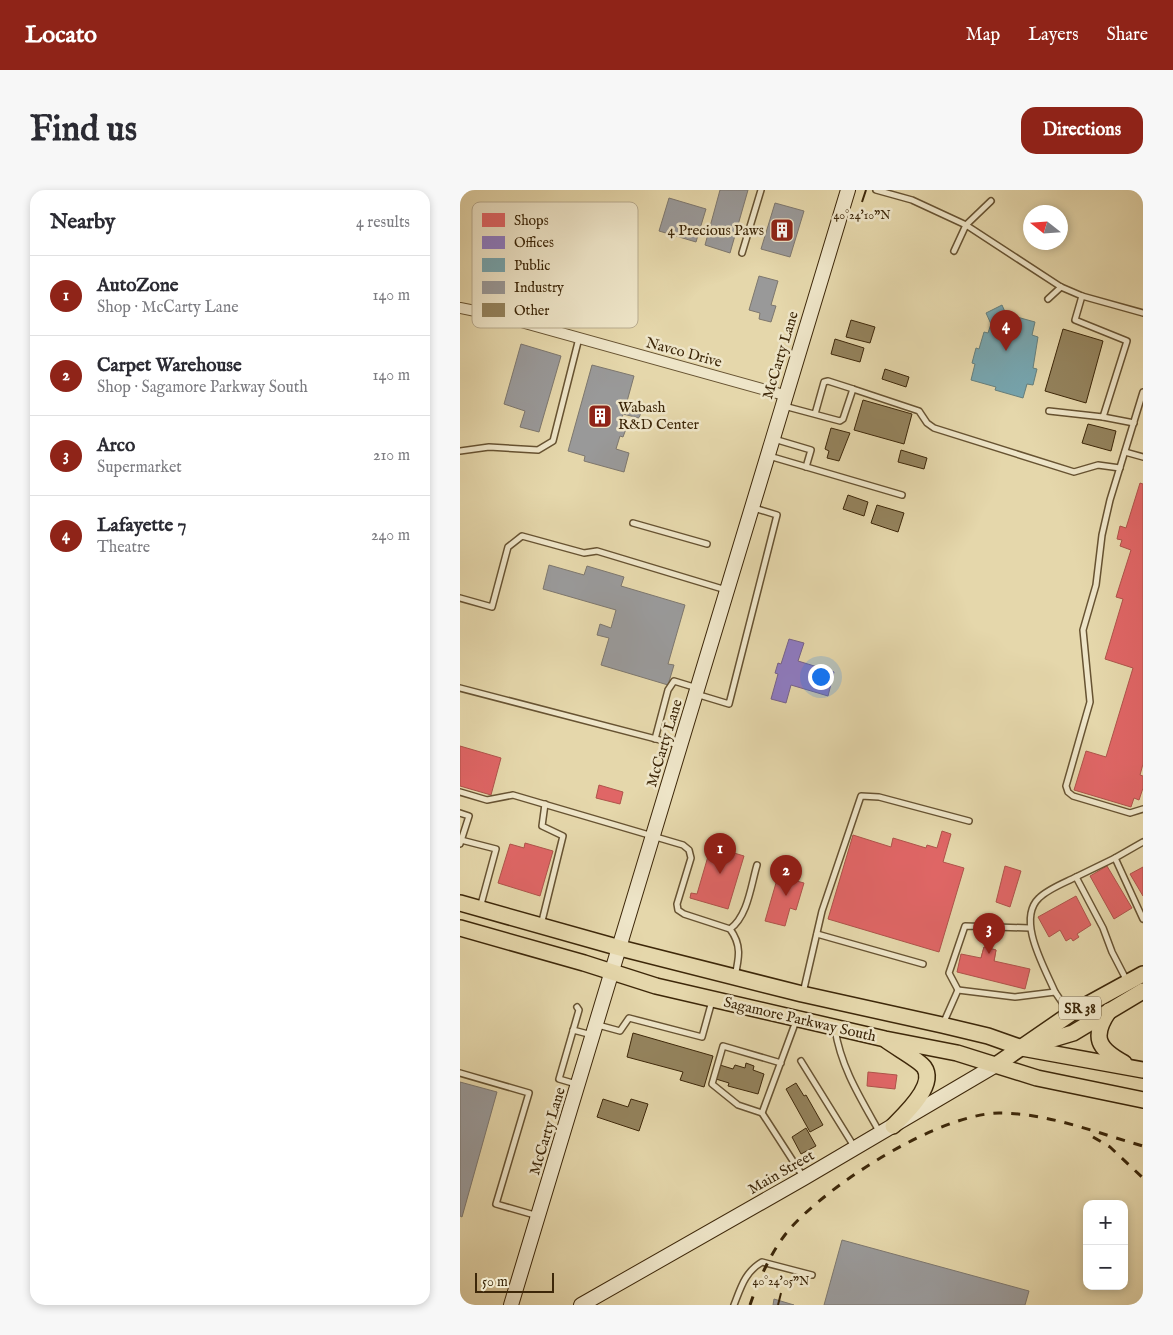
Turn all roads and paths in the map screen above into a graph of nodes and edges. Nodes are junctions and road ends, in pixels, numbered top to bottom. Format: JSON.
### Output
{"nodes":[{"id":1,"x":761,"y":190,"type":"edge"},
{"id":2,"x":848,"y":190,"type":"edge"},
{"id":3,"x":876,"y":190,"type":"edge"},
{"id":4,"x":991,"y":201,"type":"dead end"},
{"id":5,"x":966,"y":225,"type":"junction"},
{"id":6,"x":954,"y":251,"type":"dead end"},
{"id":7,"x":742,"y":253,"type":"dead end"},
{"id":8,"x":1061,"y":287,"type":"junction"},
{"id":9,"x":1082,"y":296,"type":"junction"},
{"id":10,"x":1048,"y":299,"type":"dead end"},
{"id":11,"x":1143,"y":313,"type":"edge"},
{"id":12,"x":539,"y":328,"type":"edge"},
{"id":13,"x":579,"y":338,"type":"junction"},
{"id":14,"x":853,"y":389,"type":"junction"},
{"id":15,"x":1143,"y":392,"type":"edge"},
{"id":16,"x":783,"y":400,"type":"junction"},
{"id":17,"x":1049,"y":411,"type":"dead end"},
{"id":18,"x":815,"y":414,"type":"junction"},
{"id":19,"x":1103,"y":417,"type":"junction"},
{"id":20,"x":1134,"y":423,"type":"junction"},
{"id":21,"x":771,"y":438,"type":"junction"},
{"id":22,"x":460,"y":451,"type":"edge"},
{"id":23,"x":1124,"y":452,"type":"junction"},
{"id":24,"x":767,"y":455,"type":"junction"},
{"id":25,"x":1143,"y":457,"type":"edge"},
{"id":26,"x":806,"y":467,"type":"junction"},
{"id":27,"x":1120,"y":468,"type":"junction"},
{"id":28,"x":902,"y":495,"type":"dead end"},
{"id":29,"x":751,"y":508,"type":"junction"},
{"id":30,"x":633,"y":523,"type":"dead end"},
{"id":31,"x":707,"y":544,"type":"dead end"},
{"id":32,"x":726,"y":590,"type":"junction"},
{"id":33,"x":460,"y":598,"type":"edge"},
{"id":34,"x":460,"y":688,"type":"edge"},
{"id":35,"x":696,"y":691,"type":"junction"},
{"id":36,"x":655,"y":739,"type":"junction"},
{"id":37,"x":680,"y":745,"type":"junction"},
{"id":38,"x":460,"y":792,"type":"edge"},
{"id":39,"x":545,"y":804,"type":"junction"},
{"id":40,"x":1143,"y":809,"type":"edge"},
{"id":41,"x":460,"y":813,"type":"edge"},
{"id":42,"x":969,"y":820,"type":"dead end"},
{"id":43,"x":653,"y":835,"type":"junction"},
{"id":44,"x":461,"y":842,"type":"edge"},
{"id":45,"x":1143,"y":842,"type":"edge"},
{"id":46,"x":1115,"y":858,"type":"junction"},
{"id":47,"x":757,"y":865,"type":"dead end"},
{"id":48,"x":1076,"y":877,"type":"junction"},
{"id":49,"x":460,"y":903,"type":"edge"},
{"id":50,"x":480,"y":909,"type":"junction"},
{"id":51,"x":1143,"y":919,"type":"edge"},
{"id":52,"x":540,"y":926,"type":"junction"},
{"id":53,"x":460,"y":928,"type":"edge"},
{"id":54,"x":1030,"y":928,"type":"junction"},
{"id":55,"x":730,"y":929,"type":"junction"},
{"id":56,"x":817,"y":934,"type":"junction"},
{"id":57,"x":620,"y":948,"type":"junction"},
{"id":58,"x":923,"y":964,"type":"dead end"},
{"id":59,"x":613,"y":972,"type":"junction"},
{"id":60,"x":1143,"y":974,"type":"edge"},
{"id":61,"x":735,"y":977,"type":"junction"},
{"id":62,"x":1127,"y":982,"type":"junction"},
{"id":63,"x":958,"y":990,"type":"junction"},
{"id":64,"x":1143,"y":991,"type":"edge"},
{"id":65,"x":1055,"y":992,"type":"junction"},
{"id":66,"x":802,"y":994,"type":"junction"},
{"id":67,"x":713,"y":998,"type":"junction"},
{"id":68,"x":577,"y":1007,"type":"dead end"},
{"id":69,"x":1109,"y":1011,"type":"junction"},
{"id":70,"x":1070,"y":1014,"type":"junction"},
{"id":71,"x":796,"y":1018,"type":"junction"},
{"id":72,"x":942,"y":1025,"type":"junction"},
{"id":73,"x":835,"y":1027,"type":"junction"},
{"id":74,"x":573,"y":1030,"type":"junction"},
{"id":75,"x":595,"y":1030,"type":"junction"},
{"id":76,"x":885,"y":1039,"type":"junction"},
{"id":77,"x":1022,"y":1048,"type":"junction"},
{"id":78,"x":801,"y":1061,"type":"dead end"},
{"id":79,"x":781,"y":1063,"type":"junction"},
{"id":80,"x":996,"y":1065,"type":"junction"},
{"id":81,"x":1139,"y":1069,"type":"edge"},
{"id":82,"x":460,"y":1073,"type":"edge"},
{"id":83,"x":578,"y":1085,"type":"junction"},
{"id":84,"x":1143,"y":1100,"type":"edge"},
{"id":85,"x":762,"y":1113,"type":"junction"},
{"id":86,"x":887,"y":1130,"type":"junction"},
{"id":87,"x":855,"y":1148,"type":"junction"},
{"id":88,"x":804,"y":1178,"type":"junction"},
{"id":89,"x":538,"y":1216,"type":"junction"},
{"id":90,"x":812,"y":1275,"type":"dead end"},
{"id":91,"x":511,"y":1305,"type":"edge"},
{"id":92,"x":582,"y":1305,"type":"edge"},
{"id":93,"x":734,"y":1305,"type":"edge"}],
"edges":[{"from":1,"to":7,"type":"lane"},
{"from":2,"to":16,"type":"main road","name":"McCarty Lane"},
{"from":3,"to":5,"type":"lane"},
{"from":4,"to":5,"type":"lane"},
{"from":5,"to":6,"type":"lane"},
{"from":5,"to":8,"type":"lane"},
{"from":8,"to":9,"type":"lane"},
{"from":8,"to":10,"type":"lane"},
{"from":9,"to":11,"type":"lane"},
{"from":9,"to":19,"type":"lane"},
{"from":12,"to":13,"type":"street","name":"Navco Drive"},
{"from":13,"to":16,"type":"street","name":"Navco Drive"},
{"from":13,"to":22,"type":"lane"},
{"from":14,"to":18,"type":"lane"},
{"from":14,"to":18,"type":"lane"},
{"from":14,"to":27,"type":"lane"},
{"from":15,"to":20,"type":"lane"},
{"from":16,"to":18,"type":"lane"},
{"from":16,"to":21,"type":"main road","name":"McCarty Lane"},
{"from":17,"to":19,"type":"lane"},
{"from":19,"to":20,"type":"lane"},
{"from":20,"to":23,"type":"lane"},
{"from":21,"to":24,"type":"main road","name":"McCarty Lane"},
{"from":21,"to":26,"type":"lane"},
{"from":23,"to":25,"type":"lane"},
{"from":23,"to":27,"type":"lane"},
{"from":24,"to":26,"type":"lane"},
{"from":24,"to":29,"type":"main road","name":"McCarty Lane"},
{"from":26,"to":28,"type":"lane"},
{"from":27,"to":40,"type":"lane"},
{"from":29,"to":32,"type":"main road","name":"McCarty Lane"},
{"from":29,"to":35,"type":"lane"},
{"from":30,"to":31,"type":"lane"},
{"from":32,"to":33,"type":"lane"},
{"from":32,"to":35,"type":"main road","name":"McCarty Lane"},
{"from":34,"to":36,"type":"lane"},
{"from":35,"to":36,"type":"lane"},
{"from":35,"to":37,"type":"main road","name":"McCarty Lane"},
{"from":36,"to":37,"type":"lane"},
{"from":37,"to":43,"type":"main road","name":"McCarty Lane"},
{"from":38,"to":39,"type":"lane"},
{"from":39,"to":43,"type":"lane"},
{"from":39,"to":52,"type":"lane"},
{"from":41,"to":44,"type":"lane"},
{"from":42,"to":56,"type":"lane"},
{"from":43,"to":55,"type":"lane"},
{"from":43,"to":57,"type":"main road","name":"McCarty Lane"},
{"from":44,"to":50,"type":"lane"},
{"from":45,"to":46,"type":"lane"},
{"from":46,"to":48,"type":"lane"},
{"from":46,"to":51,"type":"lane"},
{"from":47,"to":55,"type":"lane"},
{"from":48,"to":54,"type":"lane"},
{"from":48,"to":62,"type":"lane"},
{"from":49,"to":50,"type":"main road","name":"Sagamore Parkway South"},
{"from":50,"to":52,"type":"main road","name":"Sagamore Parkway South"},
{"from":52,"to":57,"type":"main road","name":"Sagamore Parkway South"},
{"from":53,"to":59,"type":"main road","name":"Sagamore Parkway South"},
{"from":54,"to":63,"type":"lane"},
{"from":54,"to":65,"type":"lane"},
{"from":55,"to":61,"type":"lane"},
{"from":56,"to":58,"type":"lane"},
{"from":56,"to":66,"type":"lane"},
{"from":57,"to":59,"type":"main road","name":"McCarty Lane"},
{"from":57,"to":61,"type":"main road","name":"Sagamore Parkway South"},
{"from":59,"to":67,"type":"main road","name":"Sagamore Parkway South"},
{"from":59,"to":75,"type":"main road","name":"McCarty Lane"},
{"from":60,"to":62,"type":"main road","number":"SR 38"},
{"from":61,"to":66,"type":"main road","name":"Sagamore Parkway South"},
{"from":62,"to":70,"type":"main road","number":"SR 38"},
{"from":63,"to":65,"type":"lane"},
{"from":63,"to":72,"type":"lane"},
{"from":64,"to":69,"type":"main road","number":"SR 38"},
{"from":65,"to":70,"type":"lane"},
{"from":66,"to":72,"type":"main road","name":"Sagamore Parkway South"},
{"from":67,"to":71,"type":"main road","name":"Sagamore Parkway South"},
{"from":67,"to":75,"type":"lane"},
{"from":68,"to":74,"type":"lane"},
{"from":69,"to":77,"type":"main road","number":"SR 38"},
{"from":69,"to":81,"type":"main road"},
{"from":70,"to":77,"type":"main road","number":"SR 38"},
{"from":71,"to":73,"type":"main road","name":"Sagamore Parkway South"},
{"from":71,"to":79,"type":"lane"},
{"from":72,"to":77,"type":"main road","name":"Sagamore Parkway South"},
{"from":73,"to":76,"type":"main road","name":"Sagamore Parkway South"},
{"from":73,"to":86,"type":"lane"},
{"from":74,"to":75,"type":"lane"},
{"from":74,"to":83,"type":"lane"},
{"from":75,"to":83,"type":"main road","name":"McCarty Lane"},
{"from":76,"to":80,"type":"main road","name":"Sagamore Parkway South"},
{"from":76,"to":86,"type":"main road"},
{"from":77,"to":80,"type":"main road","number":"SR 38"},
{"from":77,"to":81,"type":"main road","name":"Sagamore Parkway South"},
{"from":78,"to":87,"type":"lane"},
{"from":79,"to":85,"type":"lane"},
{"from":79,"to":85,"type":"lane"},
{"from":80,"to":84,"type":"main road","name":"Sagamore Parkway South"},
{"from":80,"to":86,"type":"main road","name":"Main Street"},
{"from":82,"to":89,"type":"lane"},
{"from":83,"to":89,"type":"main road","name":"McCarty Lane"},
{"from":85,"to":88,"type":"lane"},
{"from":86,"to":87,"type":"main road","name":"Main Street"},
{"from":87,"to":88,"type":"main road","name":"Main Street"},
{"from":88,"to":92,"type":"main road","name":"Main Street"},
{"from":89,"to":91,"type":"main road","name":"McCarty Lane"},
{"from":90,"to":93,"type":"lane"}]}
